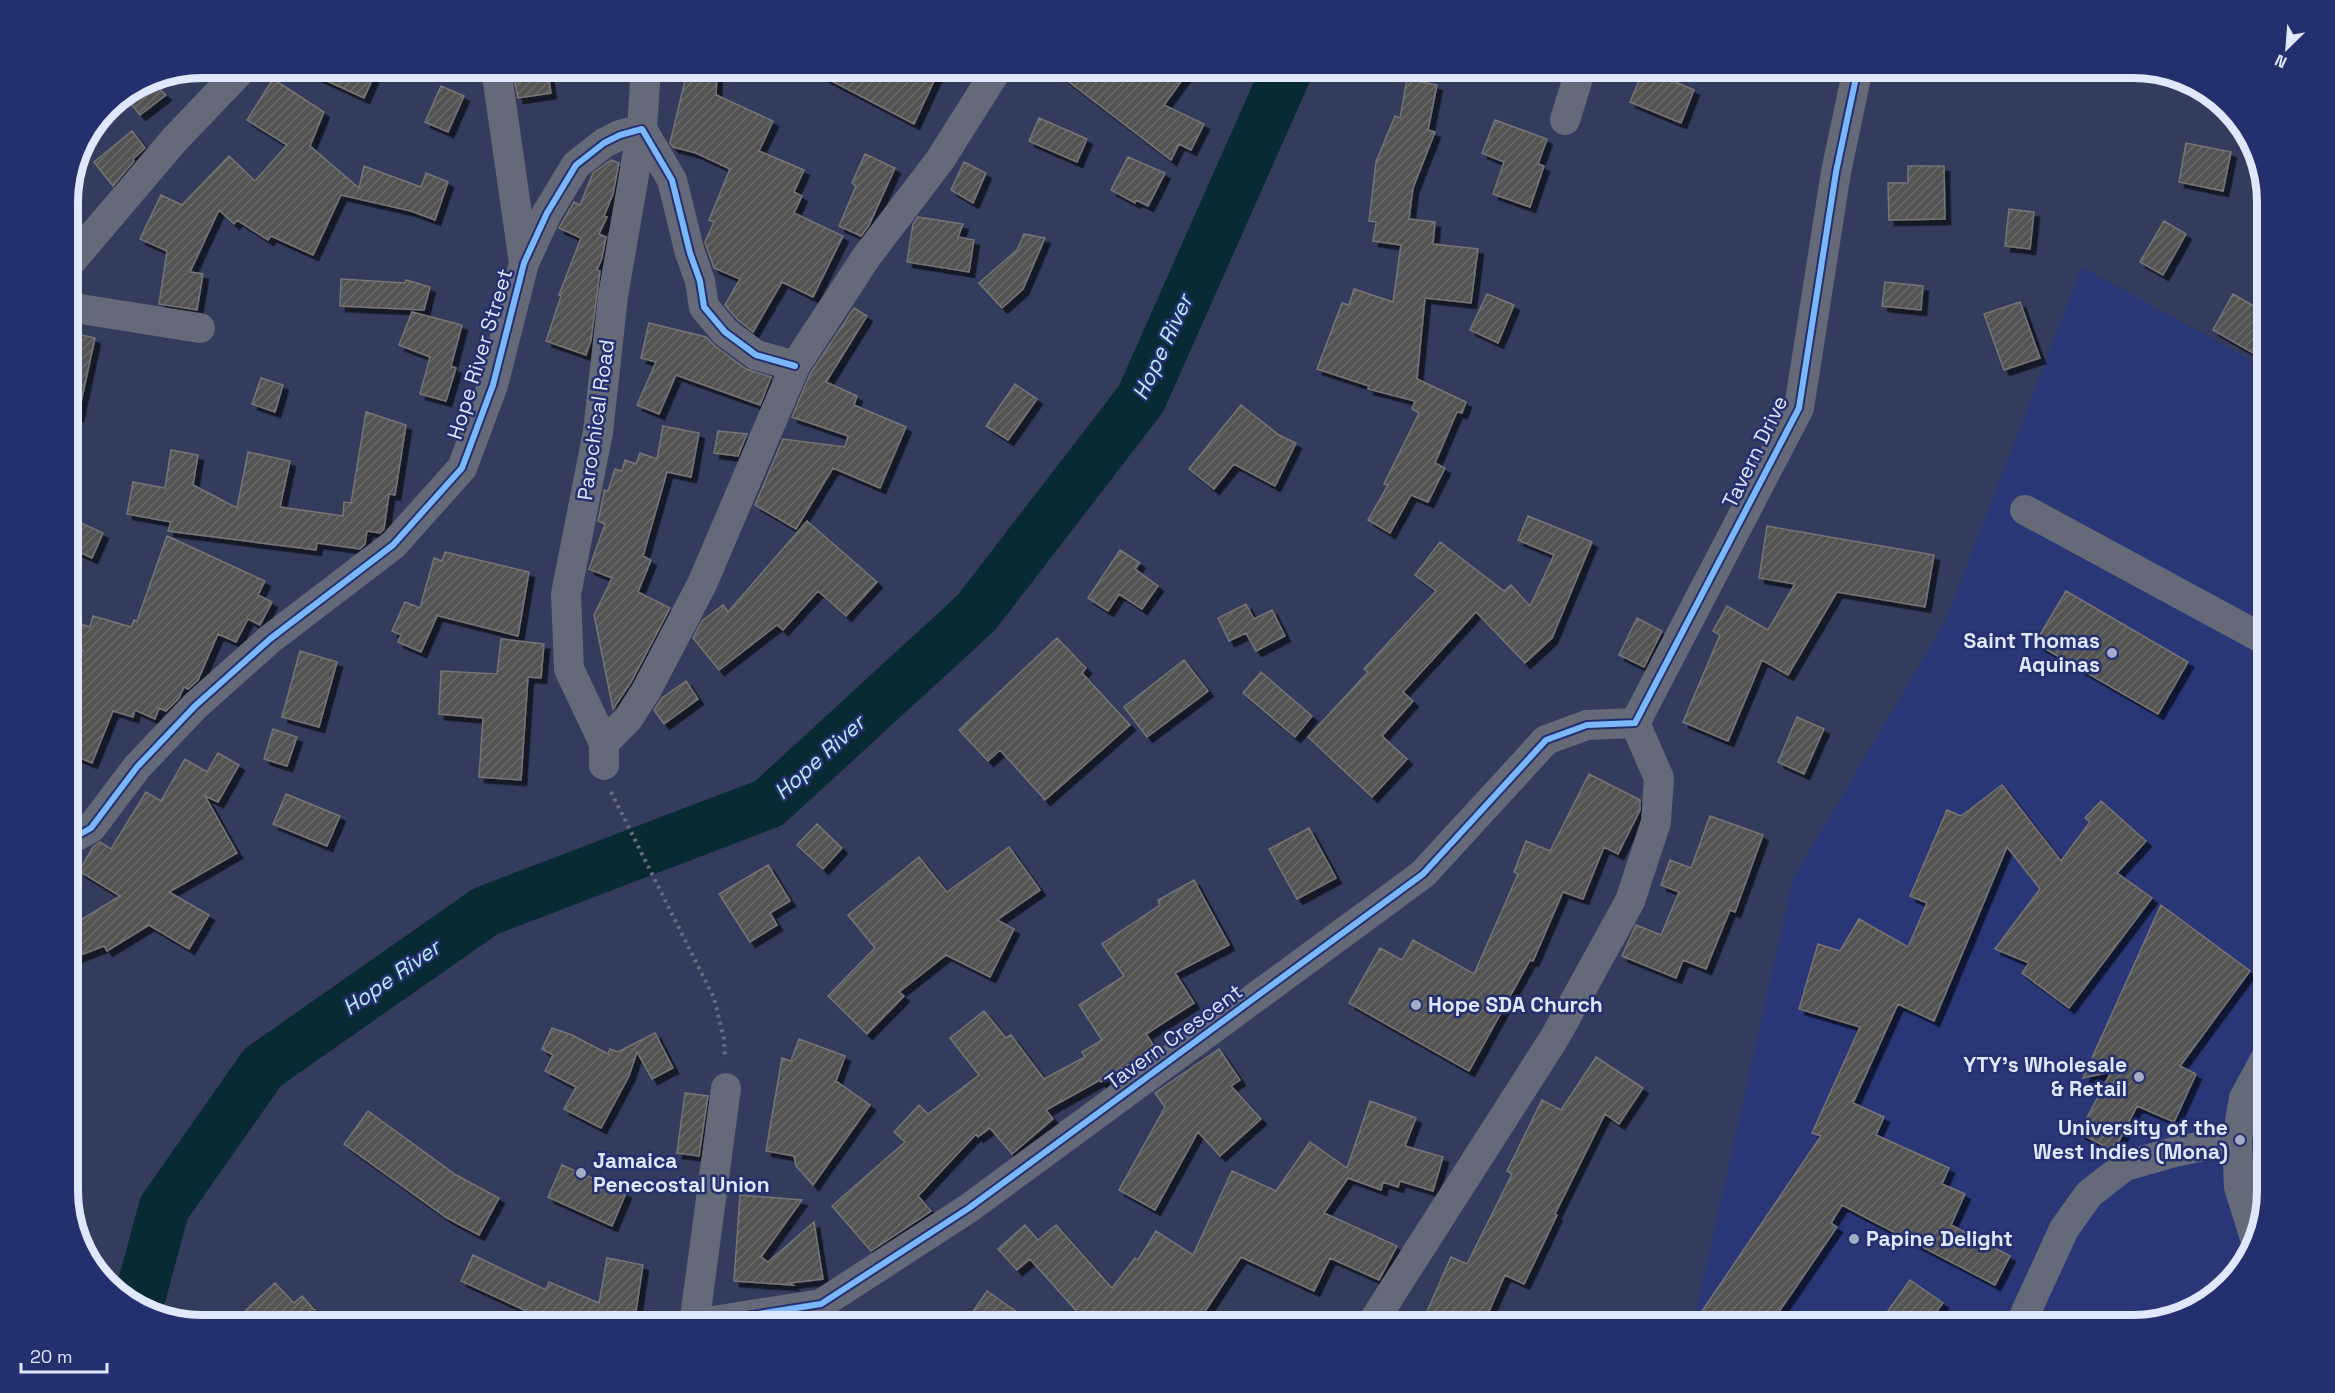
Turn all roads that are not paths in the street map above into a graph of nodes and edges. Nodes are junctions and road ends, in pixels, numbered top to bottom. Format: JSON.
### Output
{"nodes":[{"id":1,"x":234,"y":78,"type":"edge"},
{"id":2,"x":497,"y":78,"type":"edge"},
{"id":3,"x":645,"y":78,"type":"edge"},
{"id":4,"x":992,"y":78,"type":"edge"},
{"id":5,"x":1578,"y":78,"type":"edge"},
{"id":6,"x":1856,"y":78,"type":"edge"},
{"id":7,"x":1565,"y":120,"type":"dead end"},
{"id":8,"x":642,"y":129,"type":"junction"},
{"id":9,"x":78,"y":253,"type":"edge"},
{"id":10,"x":524,"y":263,"type":"junction"},
{"id":11,"x":78,"y":310,"type":"edge"},
{"id":12,"x":200,"y":328,"type":"dead end"},
{"id":13,"x":795,"y":366,"type":"junction"},
{"id":14,"x":2025,"y":510,"type":"dead end"},
{"id":15,"x":2257,"y":636,"type":"edge"},
{"id":16,"x":1635,"y":723,"type":"junction"},
{"id":17,"x":78,"y":835,"type":"edge"},
{"id":18,"x":2257,"y":1074,"type":"edge"},
{"id":19,"x":726,"y":1088,"type":"road end"},
{"id":20,"x":2237,"y":1139,"type":"junction"},
{"id":21,"x":2252,"y":1227,"type":"edge"},
{"id":22,"x":695,"y":1315,"type":"edge"},
{"id":23,"x":754,"y":1315,"type":"edge"},
{"id":24,"x":1378,"y":1315,"type":"edge"},
{"id":25,"x":2025,"y":1315,"type":"edge"}],
"edges":[{"from":1,"to":9,"type":"street"},
{"from":2,"to":10,"type":"street"},
{"from":3,"to":8,"type":"street","name":"Parochical Road"},
{"from":4,"to":13,"type":"street"},
{"from":5,"to":7,"type":"street"},
{"from":6,"to":16,"type":"street","name":"Tavern Drive"},
{"from":8,"to":10,"type":"street","name":"Hope River Street"},
{"from":8,"to":13,"type":"street"},
{"from":8,"to":13,"type":"street","name":"Parochical Road"},
{"from":10,"to":17,"type":"street","name":"Hope River Street"},
{"from":11,"to":12,"type":"street"},
{"from":14,"to":15,"type":"street"},
{"from":16,"to":23,"type":"street","name":"Tavern Crescent"},
{"from":16,"to":24,"type":"street"},
{"from":18,"to":20,"type":"street"},
{"from":19,"to":22,"type":"street"},
{"from":20,"to":21,"type":"street"},
{"from":20,"to":25,"type":"street"}]}
